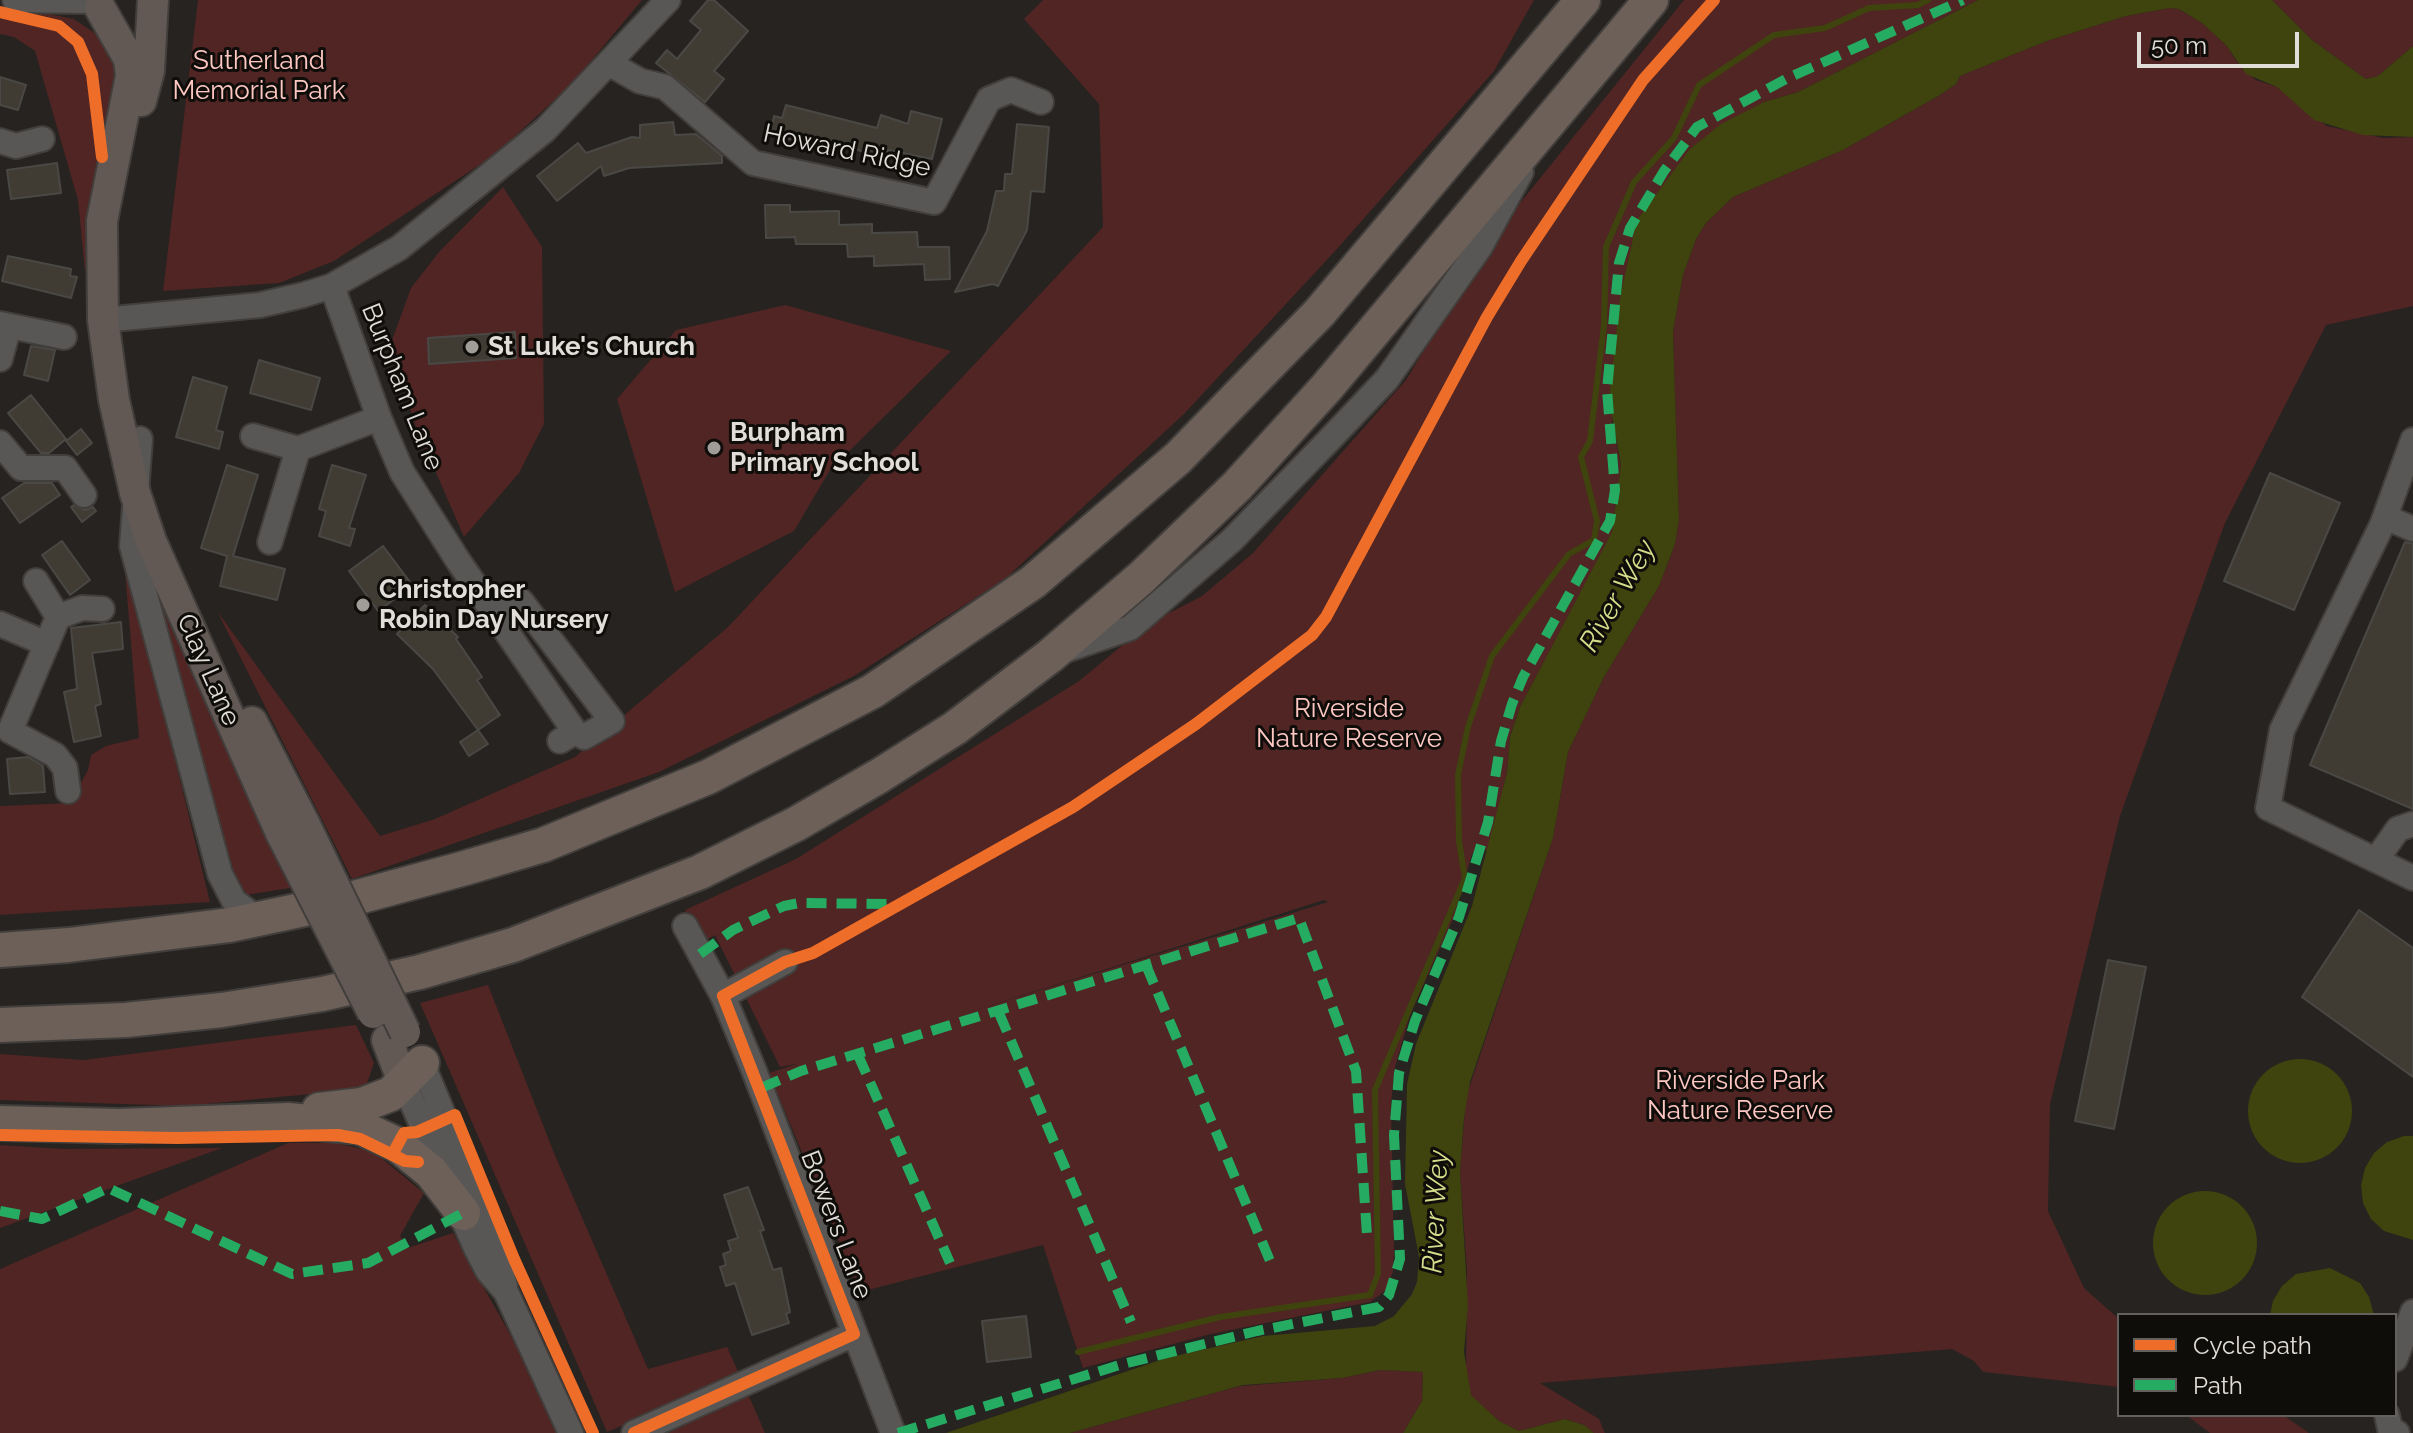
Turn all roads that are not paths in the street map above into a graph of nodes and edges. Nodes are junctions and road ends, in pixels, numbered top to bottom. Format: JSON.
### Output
{"nodes":[{"id":1,"x":15,"y":0,"type":"edge"},
{"id":2,"x":143,"y":0,"type":"edge"},
{"id":3,"x":153,"y":0,"type":"edge"},
{"id":4,"x":668,"y":0,"type":"edge"},
{"id":5,"x":1575,"y":0,"type":"edge"},
{"id":6,"x":1583,"y":0,"type":"edge"},
{"id":7,"x":1651,"y":0,"type":"edge"},
{"id":8,"x":91,"y":3,"type":"edge"},
{"id":9,"x":1556,"y":30,"type":"junction"},
{"id":10,"x":610,"y":64,"type":"junction"},
{"id":11,"x":1041,"y":102,"type":"dead end"},
{"id":12,"x":42,"y":139,"type":"dead end"},
{"id":13,"x":0,"y":141,"type":"edge"},
{"id":14,"x":332,"y":286,"type":"junction"},
{"id":15,"x":112,"y":318,"type":"junction"},
{"id":16,"x":4,"y":325,"type":"edge"},
{"id":17,"x":64,"y":337,"type":"dead end"},
{"id":18,"x":0,"y":359,"type":"edge"},
{"id":19,"x":379,"y":418,"type":"junction"},
{"id":20,"x":253,"y":436,"type":"dead end"},
{"id":21,"x":140,"y":439,"type":"junction"},
{"id":22,"x":2413,"y":440,"type":"edge"},
{"id":23,"x":0,"y":443,"type":"edge"},
{"id":24,"x":298,"y":449,"type":"junction"},
{"id":25,"x":135,"y":493,"type":"junction"},
{"id":26,"x":84,"y":495,"type":"dead end"},
{"id":27,"x":2385,"y":517,"type":"junction"},
{"id":28,"x":2413,"y":529,"type":"edge"},
{"id":29,"x":270,"y":542,"type":"dead end"},
{"id":30,"x":36,"y":581,"type":"dead end"},
{"id":31,"x":102,"y":609,"type":"dead end"},
{"id":32,"x":491,"y":609,"type":"junction"},
{"id":33,"x":58,"y":617,"type":"junction"},
{"id":34,"x":0,"y":624,"type":"edge"},
{"id":35,"x":47,"y":644,"type":"junction"},
{"id":36,"x":5,"y":729,"type":"edge"},
{"id":37,"x":0,"y":754,"type":"edge"},
{"id":38,"x":68,"y":791,"type":"dead end"},
{"id":39,"x":2413,"y":824,"type":"edge"},
{"id":40,"x":292,"y":828,"type":"junction"},
{"id":41,"x":2376,"y":860,"type":"junction"},
{"id":42,"x":2413,"y":878,"type":"edge"},
{"id":43,"x":258,"y":919,"type":"junction"},
{"id":44,"x":685,"y":926,"type":"dead end"},
{"id":45,"x":0,"y":950,"type":"edge"},
{"id":46,"x":785,"y":962,"type":"dead end"},
{"id":47,"x":723,"y":996,"type":"junction"},
{"id":48,"x":0,"y":1025,"type":"edge"},
{"id":49,"x":413,"y":1074,"type":"junction"},
{"id":50,"x":288,"y":1120,"type":"junction"},
{"id":51,"x":0,"y":1123,"type":"edge"},
{"id":52,"x":463,"y":1213,"type":"junction"},
{"id":53,"x":506,"y":1292,"type":"junction"},
{"id":54,"x":2413,"y":1312,"type":"edge"},
{"id":55,"x":854,"y":1334,"type":"junction"},
{"id":56,"x":2397,"y":1354,"type":"edge"},
{"id":57,"x":2387,"y":1417,"type":"edge"},
{"id":58,"x":571,"y":1433,"type":"edge"},
{"id":59,"x":634,"y":1433,"type":"edge"},
{"id":60,"x":893,"y":1433,"type":"edge"},
{"id":61,"x":2397,"y":1433,"type":"edge"}],
"edges":[{"from":1,"to":8,"type":"street"},
{"from":2,"to":8,"type":"main road"},
{"from":3,"to":15,"type":"main road","name":"Clay Lane"},
{"from":4,"to":10,"type":"street","name":"Burpham Lane"},
{"from":5,"to":9,"type":"street"},
{"from":6,"to":9,"type":"highway"},
{"from":7,"to":48,"type":"highway"},
{"from":8,"to":15,"type":"main road","name":"Clay Lane"},
{"from":9,"to":43,"type":"highway"},
{"from":10,"to":11,"type":"street","name":"Howard Ridge"},
{"from":10,"to":14,"type":"street","name":"Burpham Lane"},
{"from":12,"to":13,"type":"street"},
{"from":14,"to":15,"type":"street","name":"Burpham Lane"},
{"from":14,"to":19,"type":"street","name":"Burpham Lane"},
{"from":15,"to":21,"type":"main road","name":"Clay Lane"},
{"from":15,"to":25,"type":"main road","name":"Clay Lane"},
{"from":16,"to":17,"type":"street"},
{"from":16,"to":18,"type":"street"},
{"from":19,"to":24,"type":"street"},
{"from":19,"to":32,"type":"street","name":"Burpham Lane"},
{"from":20,"to":24,"type":"street"},
{"from":21,"to":25,"type":"street"},
{"from":21,"to":40,"type":"main road","name":"Clay Lane"},
{"from":22,"to":27,"type":"street"},
{"from":23,"to":26,"type":"street"},
{"from":24,"to":29,"type":"street"},
{"from":25,"to":40,"type":"main road","name":"Clay Lane"},
{"from":25,"to":43,"type":"street"},
{"from":27,"to":28,"type":"street"},
{"from":27,"to":41,"type":"street"},
{"from":30,"to":33,"type":"street"},
{"from":31,"to":33,"type":"street"},
{"from":32,"to":32,"type":"street","name":"Burpham Lane"},
{"from":33,"to":35,"type":"street"},
{"from":34,"to":35,"type":"street"},
{"from":35,"to":36,"type":"street"},
{"from":36,"to":37,"type":"street"},
{"from":36,"to":38,"type":"street"},
{"from":39,"to":41,"type":"street"},
{"from":40,"to":49,"type":"main road","name":"Clay Lane","bridge":true},
{"from":41,"to":42,"type":"street"},
{"from":43,"to":45,"type":"highway"},
{"from":44,"to":47,"type":"street","name":"Bowers Lane"},
{"from":46,"to":47,"type":"street"},
{"from":47,"to":55,"type":"street","name":"Bowers Lane"},
{"from":49,"to":50,"type":"highway"},
{"from":49,"to":52,"type":"street","name":"Clay Lane"},
{"from":49,"to":53,"type":"street","name":"Clay Lane"},
{"from":50,"to":51,"type":"highway"},
{"from":50,"to":52,"type":"highway"},
{"from":52,"to":53,"type":"street","name":"Clay Lane"},
{"from":53,"to":58,"type":"street","name":"Clay Lane"},
{"from":54,"to":56,"type":"street"},
{"from":55,"to":59,"type":"street","name":"Bowers Lane"},
{"from":55,"to":60,"type":"street","name":"Bowers Lane"},
{"from":57,"to":61,"type":"street"}]}
